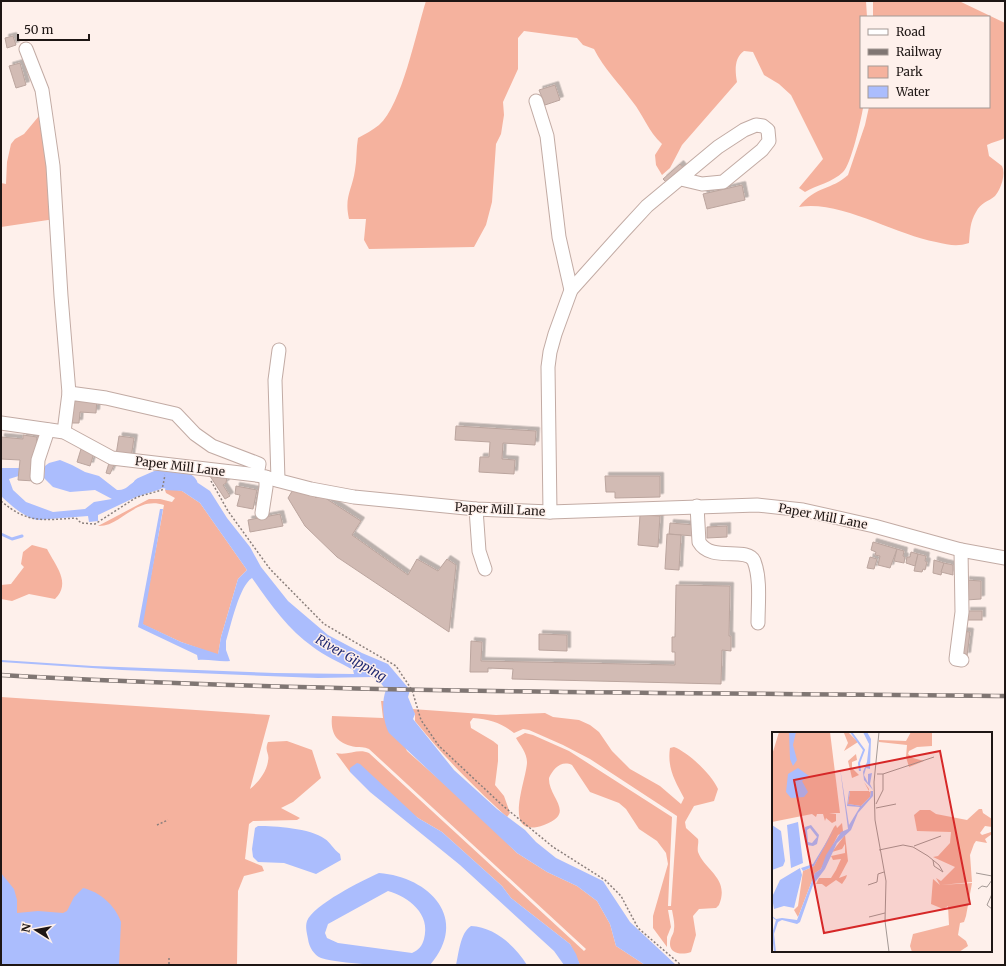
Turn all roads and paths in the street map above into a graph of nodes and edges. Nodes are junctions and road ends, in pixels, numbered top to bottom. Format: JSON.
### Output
{"nodes":[{"id":1,"x":26,"y":49,"type":"dead end"},
{"id":2,"x":536,"y":101,"type":"dead end"},
{"id":3,"x":681,"y":179,"type":"junction"},
{"id":4,"x":571,"y":290,"type":"junction"},
{"id":5,"x":279,"y":350,"type":"dead end"},
{"id":6,"x":69,"y":393,"type":"junction"},
{"id":7,"x":1,"y":423,"type":"edge"},
{"id":8,"x":48,"y":430,"type":"junction"},
{"id":9,"x":64,"y":432,"type":"junction"},
{"id":10,"x":204,"y":469,"type":"junction"},
{"id":11,"x":166,"y":470,"type":"dead end"},
{"id":12,"x":37,"y":477,"type":"dead end"},
{"id":13,"x":267,"y":478,"type":"junction"},
{"id":14,"x":1,"y":502,"type":"edge"},
{"id":15,"x":697,"y":506,"type":"junction"},
{"id":16,"x":476,"y":509,"type":"junction"},
{"id":17,"x":550,"y":512,"type":"junction"},
{"id":18,"x":262,"y":513,"type":"dead end"},
{"id":19,"x":961,"y":550,"type":"junction"},
{"id":20,"x":1005,"y":558,"type":"edge"},
{"id":21,"x":485,"y":569,"type":"dead end"},
{"id":22,"x":758,"y":623,"type":"dead end"},
{"id":23,"x":962,"y":660,"type":"dead end"},
{"id":24,"x":168,"y":820,"type":"dead end"},
{"id":25,"x":157,"y":825,"type":"dead end"},
{"id":26,"x":169,"y":958,"type":"dead end"},
{"id":27,"x":169,"y":965,"type":"edge"},
{"id":28,"x":681,"y":965,"type":"edge"}],
"edges":[{"from":1,"to":6,"type":"street"},
{"from":2,"to":4,"type":"street"},
{"from":3,"to":3,"type":"street"},
{"from":3,"to":4,"type":"street"},
{"from":4,"to":17,"type":"street"},
{"from":5,"to":13,"type":"street"},
{"from":6,"to":9,"type":"street"},
{"from":6,"to":13,"type":"street"},
{"from":7,"to":8,"type":"street","name":"Paper Mill Lane"},
{"from":8,"to":9,"type":"street","name":"Paper Mill Lane"},
{"from":8,"to":12,"type":"street"},
{"from":9,"to":10,"type":"street","name":"Paper Mill Lane"},
{"from":10,"to":13,"type":"street","name":"Paper Mill Lane"},
{"from":10,"to":28,"type":"path"},
{"from":11,"to":14,"type":"path"},
{"from":13,"to":16,"type":"street","name":"Paper Mill Lane"},
{"from":13,"to":18,"type":"street"},
{"from":15,"to":17,"type":"street","name":"Paper Mill Lane"},
{"from":15,"to":19,"type":"street","name":"Paper Mill Lane"},
{"from":15,"to":22,"type":"street"},
{"from":16,"to":17,"type":"street","name":"Paper Mill Lane"},
{"from":16,"to":21,"type":"street"},
{"from":19,"to":20,"type":"street","name":"Paper Mill Lane"},
{"from":19,"to":23,"type":"street"},
{"from":24,"to":25,"type":"path"},
{"from":26,"to":27,"type":"path"}]}
